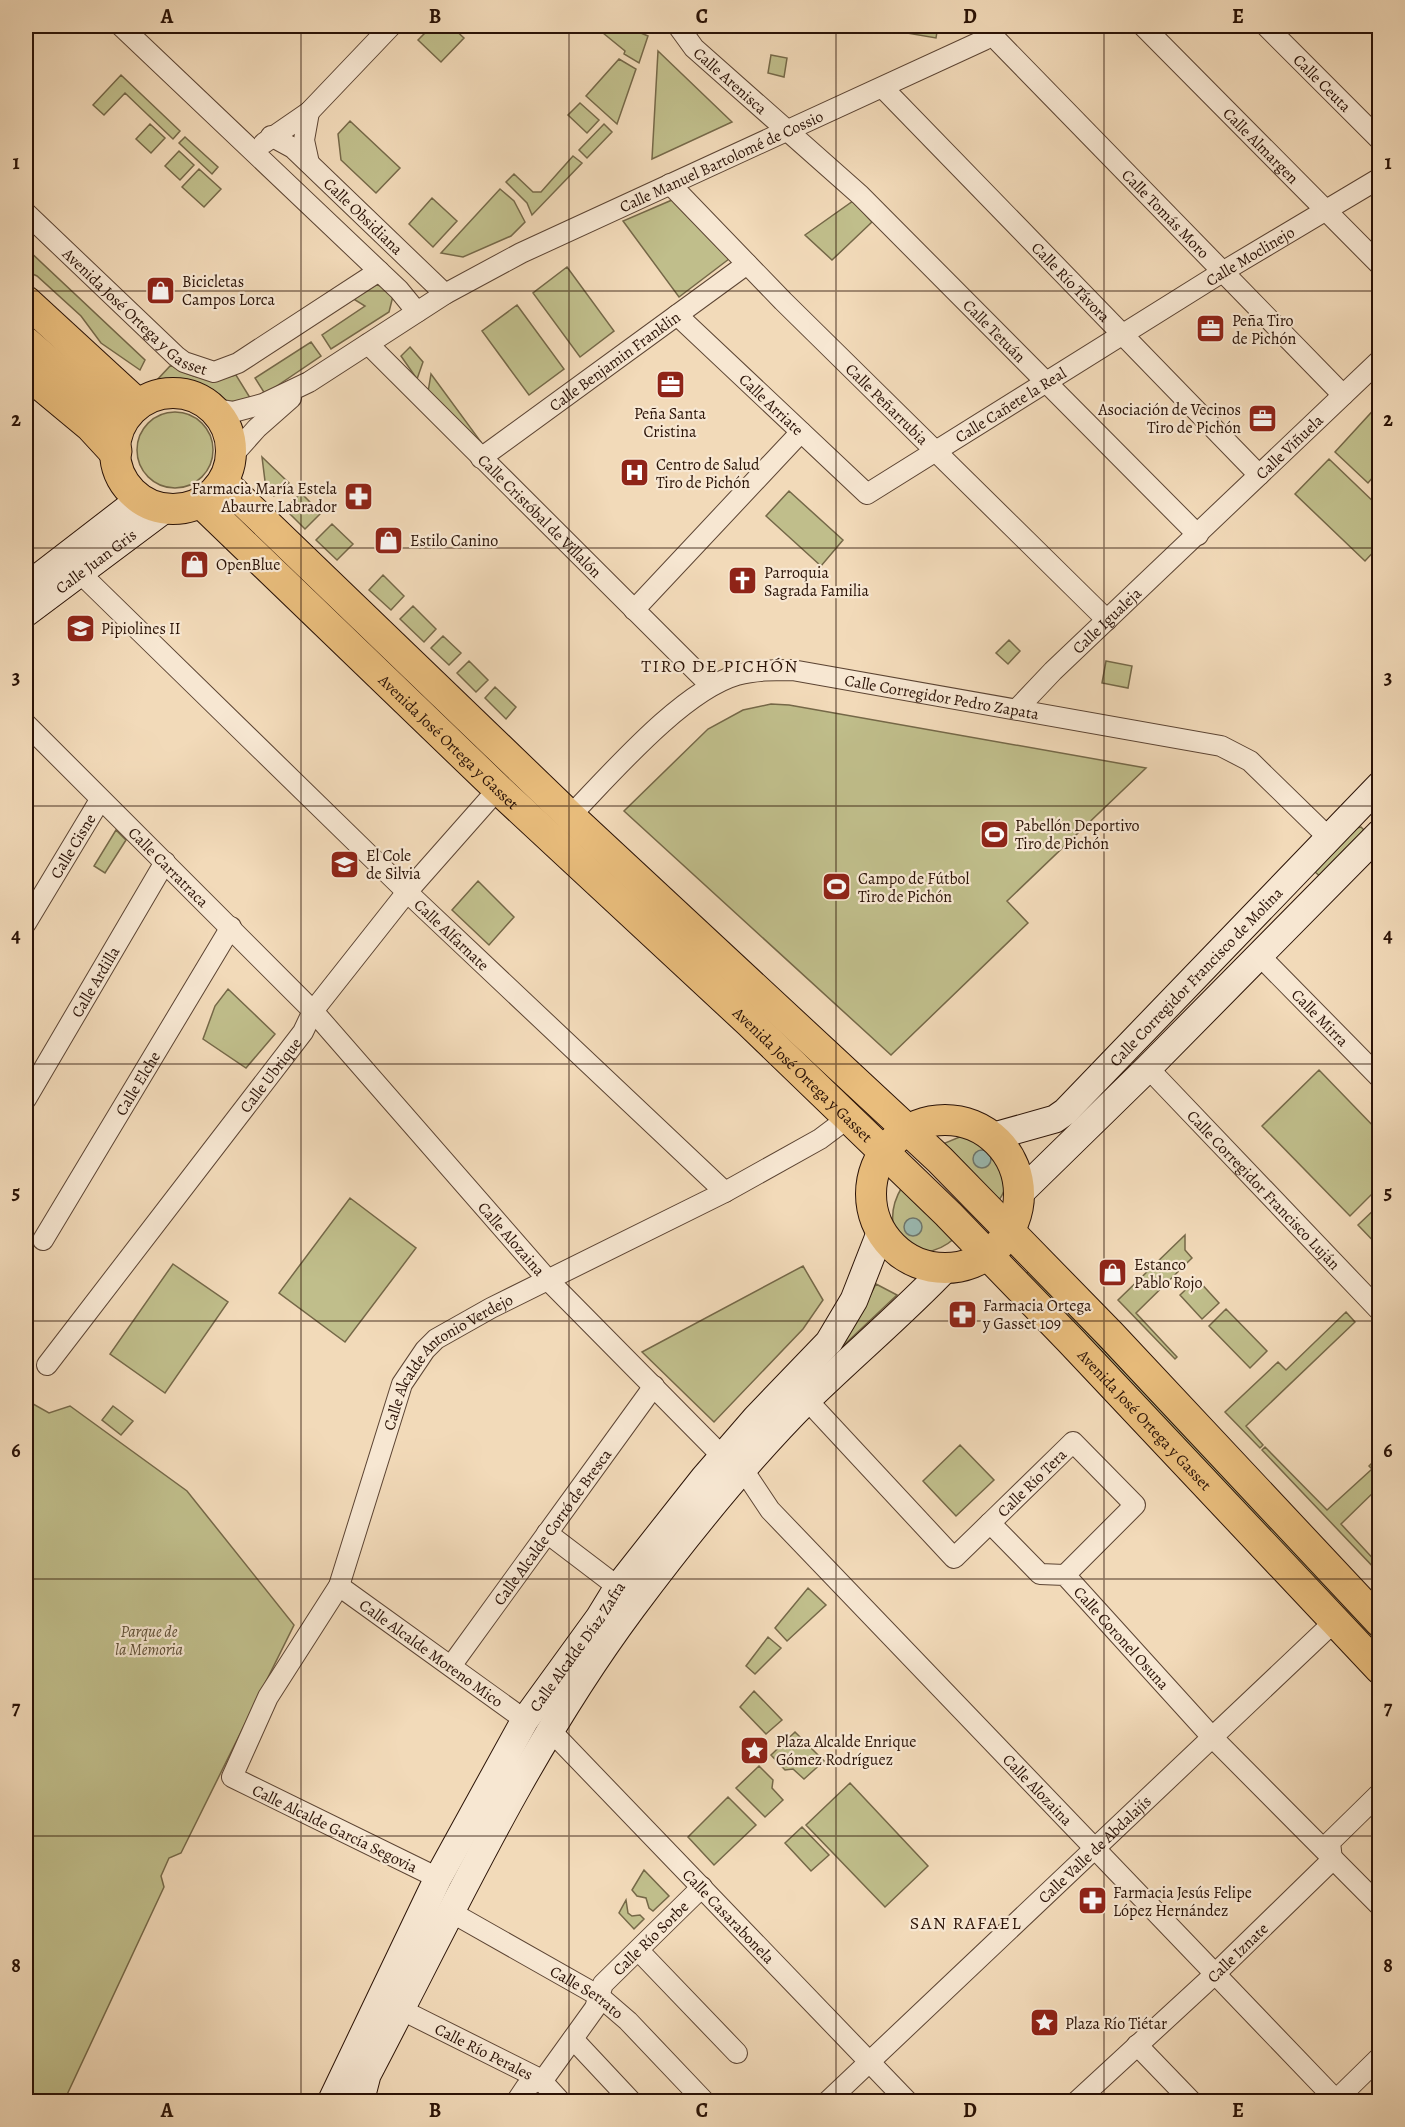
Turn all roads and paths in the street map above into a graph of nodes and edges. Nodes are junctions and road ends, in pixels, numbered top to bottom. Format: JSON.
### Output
{"nodes":[{"id":1,"x":121,"y":26,"type":"edge"},
{"id":2,"x":392,"y":26,"type":"edge"},
{"id":3,"x":678,"y":26,"type":"edge"},
{"id":4,"x":1143,"y":26,"type":"edge"},
{"id":5,"x":1266,"y":26,"type":"edge"},
{"id":6,"x":992,"y":29,"type":"edge"},
{"id":7,"x":883,"y":87,"type":"junction"},
{"id":8,"x":309,"y":112,"type":"junction"},
{"id":9,"x":788,"y":130,"type":"junction"},
{"id":10,"x":271,"y":136,"type":"junction"},
{"id":11,"x":1380,"y":140,"type":"edge"},
{"id":12,"x":254,"y":153,"type":"junction"},
{"id":13,"x":309,"y":163,"type":"junction"},
{"id":14,"x":1380,"y":178,"type":"edge"},
{"id":15,"x":670,"y":184,"type":"junction"},
{"id":16,"x":1326,"y":210,"type":"junction"},
{"id":17,"x":26,"y":213,"type":"edge"},
{"id":18,"x":747,"y":264,"type":"junction"},
{"id":19,"x":1380,"y":265,"type":"edge"},
{"id":20,"x":378,"y":271,"type":"junction"},
{"id":21,"x":1224,"y":271,"type":"junction"},
{"id":22,"x":445,"y":294,"type":"junction"},
{"id":23,"x":26,"y":301,"type":"edge"},
{"id":24,"x":417,"y":312,"type":"junction"},
{"id":25,"x":677,"y":315,"type":"junction"},
{"id":26,"x":1123,"y":335,"type":"junction"},
{"id":27,"x":26,"y":342,"type":"edge"},
{"id":28,"x":368,"y":345,"type":"junction"},
{"id":29,"x":1380,"y":360,"type":"edge"},
{"id":30,"x":26,"y":371,"type":"edge"},
{"id":31,"x":309,"y":382,"type":"junction"},
{"id":32,"x":1046,"y":384,"type":"junction"},
{"id":33,"x":1343,"y":395,"type":"junction"},
{"id":34,"x":214,"y":409,"type":"junction"},
{"id":35,"x":125,"y":426,"type":"junction"},
{"id":36,"x":801,"y":432,"type":"junction"},
{"id":37,"x":937,"y":452,"type":"junction"},
{"id":38,"x":481,"y":458,"type":"junction"},
{"id":39,"x":227,"y":469,"type":"junction"},
{"id":40,"x":1259,"y":475,"type":"junction"},
{"id":41,"x":867,"y":494,"type":"joint"},
{"id":42,"x":201,"y":502,"type":"junction"},
{"id":43,"x":153,"y":504,"type":"junction"},
{"id":44,"x":1198,"y":535,"type":"junction"},
{"id":45,"x":79,"y":572,"type":"junction"},
{"id":46,"x":26,"y":587,"type":"edge"},
{"id":47,"x":634,"y":610,"type":"junction"},
{"id":48,"x":26,"y":613,"type":"edge"},
{"id":49,"x":1107,"y":620,"type":"junction"},
{"id":50,"x":711,"y":686,"type":"junction"},
{"id":51,"x":1017,"y":709,"type":"junction"},
{"id":52,"x":27,"y":731,"type":"edge"},
{"id":53,"x":1380,"y":785,"type":"edge"},
{"id":54,"x":498,"y":789,"type":"junction"},
{"id":55,"x":99,"y":800,"type":"junction"},
{"id":56,"x":570,"y":816,"type":"junction"},
{"id":57,"x":1380,"y":833,"type":"edge"},
{"id":58,"x":1330,"y":839,"type":"junction"},
{"id":59,"x":165,"y":862,"type":"junction"},
{"id":60,"x":407,"y":892,"type":"junction"},
{"id":61,"x":26,"y":924,"type":"edge"},
{"id":62,"x":231,"y":927,"type":"junction"},
{"id":63,"x":1260,"y":956,"type":"junction"},
{"id":64,"x":313,"y":1011,"type":"junction"},
{"id":65,"x":1148,"y":1068,"type":"junction"},
{"id":66,"x":1380,"y":1078,"type":"edge"},
{"id":67,"x":26,"y":1099,"type":"edge"},
{"id":68,"x":848,"y":1118,"type":"junction"},
{"id":69,"x":908,"y":1130,"type":"junction"},
{"id":70,"x":992,"y":1137,"type":"junction"},
{"id":71,"x":884,"y":1153,"type":"junction"},
{"id":72,"x":725,"y":1192,"type":"junction"},
{"id":73,"x":1019,"y":1194,"type":"junction"},
{"id":74,"x":881,"y":1231,"type":"junction"},
{"id":75,"x":1009,"y":1231,"type":"junction"},
{"id":76,"x":43,"y":1240,"type":"dead end"},
{"id":77,"x":988,"y":1255,"type":"junction"},
{"id":78,"x":946,"y":1268,"type":"junction"},
{"id":79,"x":548,"y":1280,"type":"junction"},
{"id":80,"x":1380,"y":1311,"type":"edge"},
{"id":81,"x":47,"y":1365,"type":"dead end"},
{"id":82,"x":654,"y":1386,"type":"junction"},
{"id":83,"x":807,"y":1400,"type":"junction"},
{"id":84,"x":734,"y":1464,"type":"junction"},
{"id":85,"x":990,"y":1523,"type":"junction"},
{"id":86,"x":547,"y":1533,"type":"junction"},
{"id":87,"x":1065,"y":1575,"type":"junction"},
{"id":88,"x":339,"y":1586,"type":"junction"},
{"id":89,"x":618,"y":1587,"type":"junction"},
{"id":90,"x":1335,"y":1621,"type":"junction"},
{"id":91,"x":1380,"y":1622,"type":"edge"},
{"id":92,"x":451,"y":1666,"type":"junction"},
{"id":93,"x":1380,"y":1669,"type":"edge"},
{"id":94,"x":525,"y":1720,"type":"junction"},
{"id":95,"x":550,"y":1730,"type":"junction"},
{"id":96,"x":1212,"y":1737,"type":"junction"},
{"id":97,"x":232,"y":1777,"type":"joint"},
{"id":98,"x":1380,"y":1793,"type":"edge"},
{"id":99,"x":1095,"y":1848,"type":"junction"},
{"id":100,"x":1332,"y":1860,"type":"junction"},
{"id":101,"x":438,"y":1878,"type":"junction"},
{"id":102,"x":702,"y":1887,"type":"junction"},
{"id":103,"x":1380,"y":1906,"type":"edge"},
{"id":104,"x":449,"y":1911,"type":"junction"},
{"id":105,"x":639,"y":1950,"type":"junction"},
{"id":106,"x":1215,"y":1974,"type":"junction"},
{"id":107,"x":599,"y":1995,"type":"junction"},
{"id":108,"x":400,"y":2009,"type":"junction"},
{"id":109,"x":573,"y":2039,"type":"junction"},
{"id":110,"x":1137,"y":2044,"type":"junction"},
{"id":111,"x":737,"y":2053,"type":"dead end"},
{"id":112,"x":1380,"y":2057,"type":"edge"},
{"id":113,"x":870,"y":2061,"type":"junction"},
{"id":114,"x":540,"y":2079,"type":"junction"},
{"id":115,"x":1336,"y":2101,"type":"edge"},
{"id":116,"x":332,"y":2102,"type":"edge"},
{"id":117,"x":360,"y":2102,"type":"edge"},
{"id":118,"x":516,"y":2102,"type":"edge"},
{"id":119,"x":561,"y":2102,"type":"edge"},
{"id":120,"x":632,"y":2102,"type":"edge"},
{"id":121,"x":705,"y":2102,"type":"edge"},
{"id":122,"x":827,"y":2102,"type":"edge"},
{"id":123,"x":908,"y":2102,"type":"edge"},
{"id":124,"x":1076,"y":2102,"type":"edge"},
{"id":125,"x":1192,"y":2102,"type":"edge"}],
"edges":[{"from":1,"to":12,"type":"street","name":"Calle Obsidiana"},
{"from":2,"to":8,"type":"street"},
{"from":3,"to":9,"type":"street","name":"Calle Arenisca"},
{"from":4,"to":16,"type":"street","name":"Calle Almargen"},
{"from":5,"to":11,"type":"street","name":"Calle Ceuta"},
{"from":6,"to":7,"type":"street","name":"Calle Manuel Bartolomé de Cossio"},
{"from":6,"to":21,"type":"street","name":"Calle Tomás Moro"},
{"from":7,"to":9,"type":"street","name":"Calle Manuel Bartolomé de Cossio"},
{"from":7,"to":26,"type":"street","name":"Calle Río Távora"},
{"from":8,"to":10,"type":"street"},
{"from":8,"to":13,"type":"street"},
{"from":9,"to":15,"type":"street","name":"Calle Manuel Bartolomé de Cossio"},
{"from":9,"to":32,"type":"street","name":"Calle Tetuán"},
{"from":10,"to":12,"type":"street"},
{"from":10,"to":13,"type":"street","name":"Calle Obsidiana"},
{"from":12,"to":20,"type":"street","name":"Calle Obsidiana"},
{"from":13,"to":22,"type":"street","name":"Calle Obsidiana"},
{"from":14,"to":16,"type":"street","name":"Calle Moclinejo"},
{"from":15,"to":18,"type":"street","name":"Calle Peñarrubia"},
{"from":15,"to":22,"type":"street","name":"Calle Manuel Bartolomé de Cossio"},
{"from":16,"to":19,"type":"street","name":"Calle Almargen"},
{"from":16,"to":21,"type":"street","name":"Calle Moclinejo"},
{"from":17,"to":20,"type":"street","name":"Avenida José Ortega y Gasset"},
{"from":18,"to":25,"type":"street","name":"Calle Benjamin Franklin"},
{"from":18,"to":37,"type":"street","name":"Calle Peñarrubia"},
{"from":20,"to":24,"type":"street","name":"Calle Obsidiana"},
{"from":21,"to":26,"type":"street","name":"Calle Moclinejo"},
{"from":21,"to":33,"type":"street","name":"Calle Tomás Moro"},
{"from":22,"to":24,"type":"street"},
{"from":23,"to":35,"type":"main road"},
{"from":24,"to":28,"type":"street"},
{"from":25,"to":36,"type":"street","name":"Calle Arriate"},
{"from":25,"to":38,"type":"street","name":"Calle Benjamin Franklin"},
{"from":26,"to":32,"type":"street","name":"Calle Cañete la Real"},
{"from":26,"to":40,"type":"street","name":"Calle Río Távora"},
{"from":27,"to":35,"type":"main road"},
{"from":28,"to":31,"type":"street"},
{"from":28,"to":38,"type":"street","name":"Calle Cristóbal de Villalón"},
{"from":29,"to":33,"type":"street","name":"Calle Viñuela"},
{"from":30,"to":35,"type":"highway"},
{"from":31,"to":34,"type":"street"},
{"from":31,"to":39,"type":"street"},
{"from":32,"to":37,"type":"street","name":"Calle Cañete la Real"},
{"from":32,"to":44,"type":"street","name":"Calle Tetuán"},
{"from":33,"to":40,"type":"street","name":"Calle Viñuela"},
{"from":34,"to":35,"type":"main road"},
{"from":34,"to":39,"type":"main road"},
{"from":35,"to":43,"type":"main road"},
{"from":36,"to":41,"type":"street","name":"Calle Arriate"},
{"from":36,"to":47,"type":"street"},
{"from":37,"to":41,"type":"street","name":"Calle Cañete la Real"},
{"from":37,"to":49,"type":"street","name":"Calle Peñarrubia"},
{"from":38,"to":47,"type":"street","name":"Calle Cristóbal de Villalón"},
{"from":39,"to":42,"type":"main road"},
{"from":39,"to":56,"type":"main road","name":"Avenida José Ortega y Gasset"},
{"from":40,"to":44,"type":"street","name":"Calle Viñuela"},
{"from":42,"to":43,"type":"main road"},
{"from":42,"to":54,"type":"main road","name":"Avenida José Ortega y Gasset"},
{"from":43,"to":45,"type":"main road","name":"Calle Juan Gris"},
{"from":43,"to":46,"type":"main road","name":"Calle Juan Gris"},
{"from":44,"to":49,"type":"street","name":"Calle Igualeja"},
{"from":45,"to":48,"type":"main road","name":"Calle Juan Gris"},
{"from":45,"to":60,"type":"street","name":"Calle Alfarnate"},
{"from":47,"to":50,"type":"street","name":"Calle Cristóbal de Villalón"},
{"from":49,"to":51,"type":"street","name":"Calle Igualeja"},
{"from":50,"to":51,"type":"street","name":"Calle Corregidor Pedro Zapata"},
{"from":50,"to":56,"type":"street","name":"Calle Corregidor Pedro Zapata"},
{"from":51,"to":58,"type":"street","name":"Calle Corregidor Pedro Zapata"},
{"from":52,"to":55,"type":"street","name":"Calle Carratraca"},
{"from":53,"to":58,"type":"main road","name":"Calle Corregidor Francisco de Molina"},
{"from":54,"to":60,"type":"street","name":"Calle Ubrique"},
{"from":54,"to":68,"type":"main road","name":"Avenida José Ortega y Gasset"},
{"from":55,"to":59,"type":"street","name":"Calle Carratraca"},
{"from":55,"to":61,"type":"street","name":"Calle Cisne"},
{"from":56,"to":69,"type":"main road","name":"Avenida José Ortega y Gasset"},
{"from":57,"to":63,"type":"main road","name":"Calle Corregidor Francisco de Molina"},
{"from":58,"to":70,"type":"main road","name":"Calle Corregidor Francisco de Molina"},
{"from":59,"to":62,"type":"street","name":"Calle Carratraca"},
{"from":59,"to":67,"type":"street","name":"Calle Ardilla"},
{"from":60,"to":64,"type":"street","name":"Calle Ubrique"},
{"from":60,"to":72,"type":"street","name":"Calle Alfarnate"},
{"from":62,"to":64,"type":"street","name":"Calle Carratraca"},
{"from":62,"to":76,"type":"street","name":"Calle Elche"},
{"from":63,"to":65,"type":"main road","name":"Calle Corregidor Francisco de Molina"},
{"from":63,"to":66,"type":"street","name":"Calle Mirra"},
{"from":64,"to":79,"type":"street","name":"Calle Alozaina"},
{"from":64,"to":81,"type":"street","name":"Calle Ubrique"},
{"from":65,"to":73,"type":"main road","name":"Calle Corregidor Francisco de Molina"},
{"from":65,"to":80,"type":"street","name":"Calle Corregidor Francisco Luján"},
{"from":68,"to":71,"type":"main road","name":"Avenida José Ortega y Gasset"},
{"from":68,"to":72,"type":"street","name":"Calle Alcalde Antonio Verdejo"},
{"from":69,"to":70,"type":"main road"},
{"from":69,"to":71,"type":"main road"},
{"from":69,"to":75,"type":"main road","name":"Avenida José Ortega y Gasset"},
{"from":70,"to":73,"type":"main road"},
{"from":71,"to":74,"type":"main road"},
{"from":71,"to":77,"type":"main road","name":"Avenida José Ortega y Gasset"},
{"from":72,"to":79,"type":"street","name":"Calle Alcalde Antonio Verdejo"},
{"from":73,"to":75,"type":"main road"},
{"from":74,"to":78,"type":"main road"},
{"from":74,"to":84,"type":"main road","name":"Calle Alcalde Díaz Zafra"},
{"from":75,"to":77,"type":"main road"},
{"from":75,"to":91,"type":"main road","name":"Avenida José Ortega y Gasset"},
{"from":77,"to":78,"type":"main road"},
{"from":77,"to":90,"type":"main road","name":"Avenida José Ortega y Gasset"},
{"from":78,"to":83,"type":"main road","name":"Calle Alcalde Díaz Zafra"},
{"from":79,"to":82,"type":"street","name":"Calle Alozaina"},
{"from":79,"to":88,"type":"street","name":"Calle Alcalde Antonio Verdejo"},
{"from":82,"to":84,"type":"street","name":"Calle Alozaina"},
{"from":82,"to":86,"type":"street","name":"Calle Alcalde Corró de Bresca"},
{"from":83,"to":84,"type":"main road","name":"Calle Alcalde Díaz Zafra"},
{"from":83,"to":85,"type":"street"},
{"from":84,"to":89,"type":"main road","name":"Calle Alcalde Díaz Zafra"},
{"from":84,"to":95,"type":"main road","name":"Calle Alcalde Díaz Zafra"},
{"from":84,"to":99,"type":"street","name":"Calle Alozaina"},
{"from":85,"to":87,"type":"street","name":"Calle Coronel Osuna"},
{"from":85,"to":87,"type":"street","name":"Calle Río Tera"},
{"from":86,"to":89,"type":"street"},
{"from":86,"to":92,"type":"street","name":"Calle Alcalde Corró de Bresca"},
{"from":87,"to":96,"type":"street","name":"Calle Coronel Osuna"},
{"from":88,"to":92,"type":"street","name":"Calle Alcalde Moreno Mico"},
{"from":88,"to":97,"type":"street","name":"Calle Alcalde Antonio Verdejo"},
{"from":89,"to":94,"type":"main road","name":"Calle Alcalde Díaz Zafra"},
{"from":90,"to":93,"type":"main road","name":"Avenida José Ortega y Gasset"},
{"from":90,"to":96,"type":"street","name":"Calle Valle de Abdalajís"},
{"from":92,"to":94,"type":"street","name":"Calle Alcalde Moreno Mico"},
{"from":94,"to":101,"type":"main road","name":"Calle Alcalde Díaz Zafra"},
{"from":95,"to":102,"type":"street","name":"Calle Casarabonela"},
{"from":95,"to":104,"type":"main road","name":"Calle Alcalde Díaz Zafra"},
{"from":96,"to":99,"type":"street","name":"Calle Valle de Abdalajís"},
{"from":96,"to":100,"type":"street","name":"Calle Coronel Osuna"},
{"from":97,"to":101,"type":"street","name":"Calle Alcalde García Segovia"},
{"from":98,"to":100,"type":"street"},
{"from":99,"to":106,"type":"street","name":"Calle Alozaina"},
{"from":99,"to":113,"type":"street","name":"Calle Valle de Abdalajís"},
{"from":100,"to":103,"type":"street","name":"Calle Coronel Osuna"},
{"from":100,"to":106,"type":"street","name":"Calle Iznate"},
{"from":101,"to":116,"type":"main road","name":"Calle Alcalde Díaz Zafra"},
{"from":102,"to":105,"type":"street","name":"Calle Río Sorbe"},
{"from":102,"to":113,"type":"street","name":"Calle Casarabonela"},
{"from":104,"to":107,"type":"street","name":"Calle Serrato"},
{"from":104,"to":108,"type":"main road","name":"Calle Alcalde Díaz Zafra"},
{"from":105,"to":107,"type":"street","name":"Calle Río Sorbe"},
{"from":105,"to":111,"type":"street"},
{"from":106,"to":110,"type":"street","name":"Calle Iznate"},
{"from":106,"to":115,"type":"street","name":"Calle Alozaina"},
{"from":107,"to":109,"type":"street","name":"Calle Río Sorbe"},
{"from":107,"to":121,"type":"street","name":"Calle Serrato"},
{"from":108,"to":114,"type":"street","name":"Calle Río Perales"},
{"from":108,"to":117,"type":"main road","name":"Calle Alcalde Díaz Zafra"},
{"from":109,"to":114,"type":"street","name":"Calle Río Sorbe"},
{"from":109,"to":120,"type":"street"},
{"from":110,"to":124,"type":"street","name":"Calle Iznate"},
{"from":110,"to":125,"type":"street"},
{"from":112,"to":115,"type":"street"},
{"from":113,"to":122,"type":"street","name":"Calle Valle de Abdalajís"},
{"from":113,"to":123,"type":"street","name":"Calle Casarabonela"},
{"from":114,"to":118,"type":"street","name":"Calle Río Sorbe"},
{"from":114,"to":119,"type":"street","name":"Calle Río Perales"}]}
